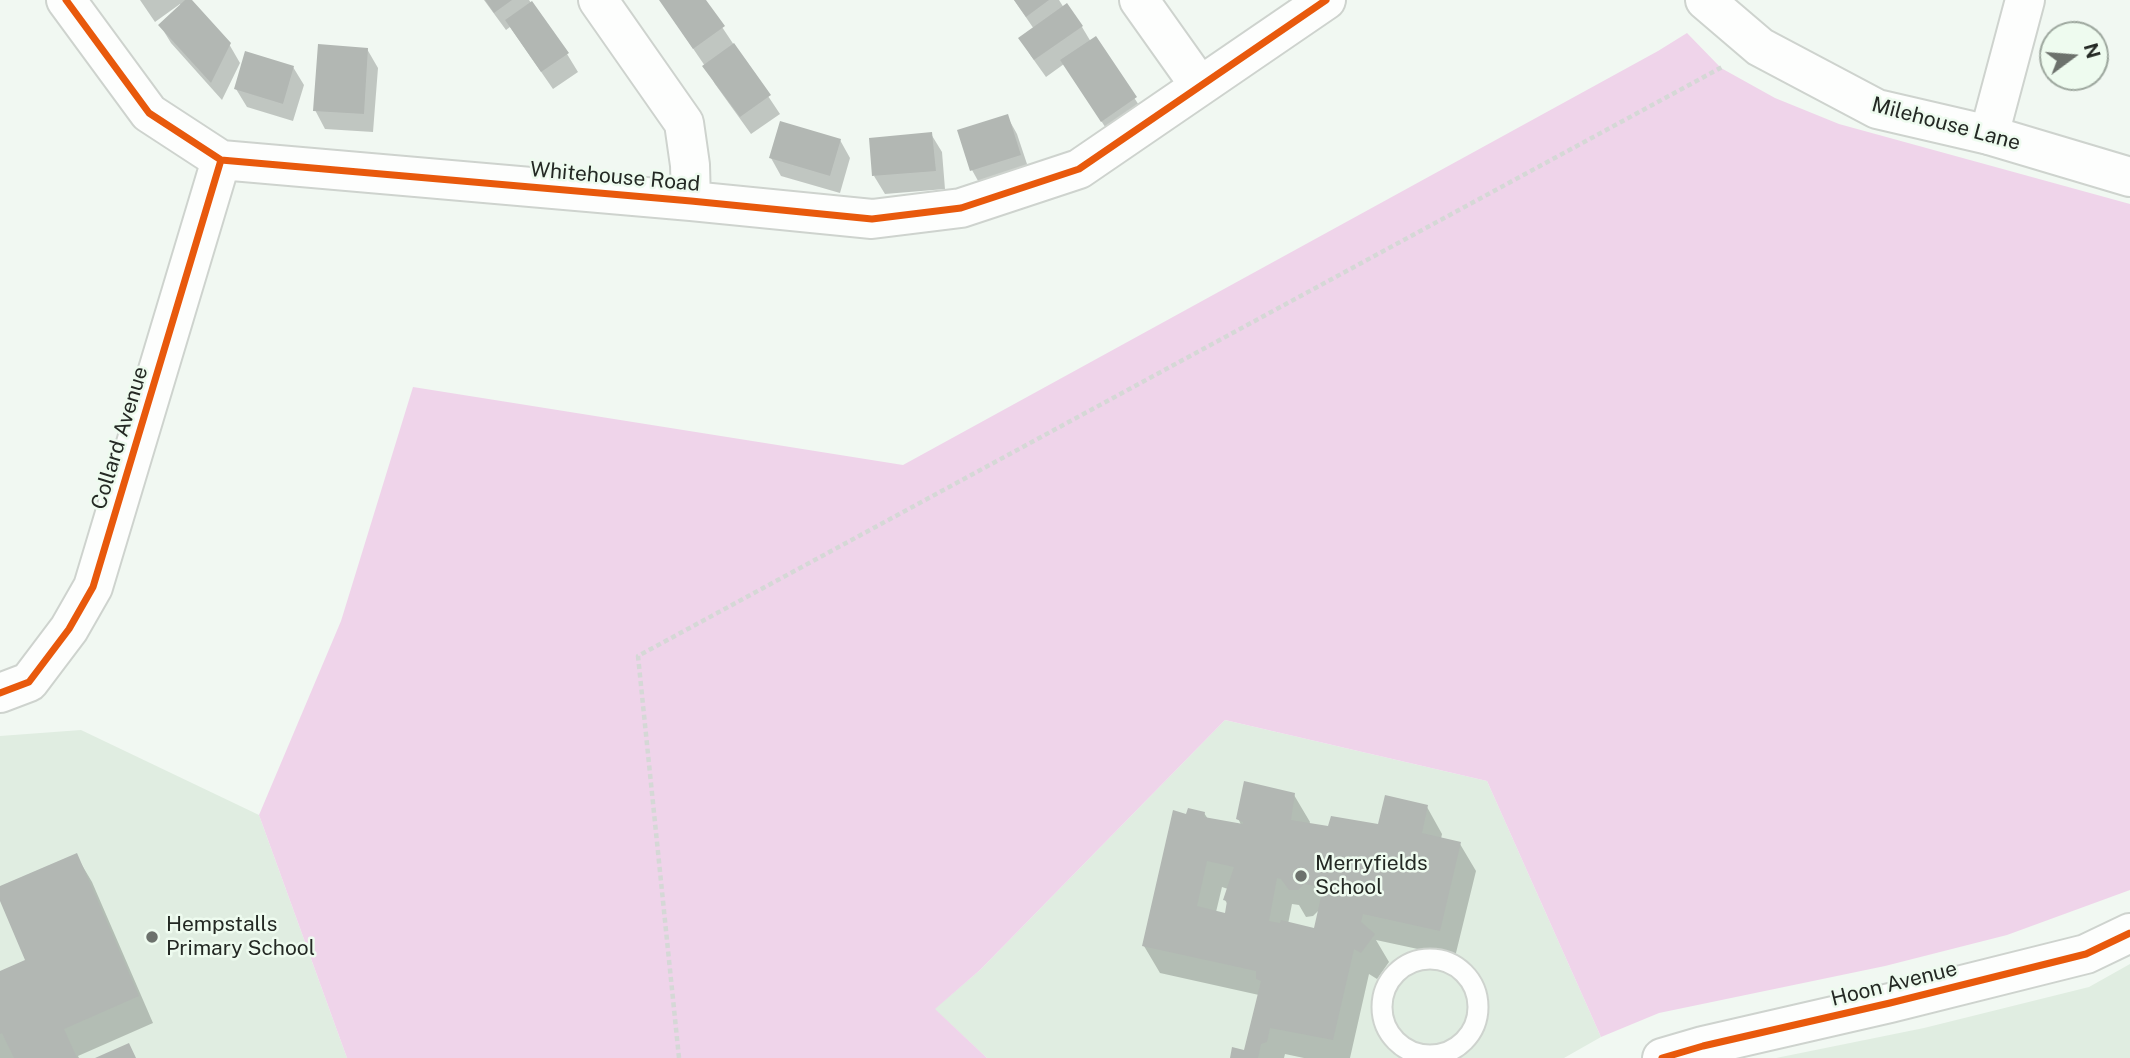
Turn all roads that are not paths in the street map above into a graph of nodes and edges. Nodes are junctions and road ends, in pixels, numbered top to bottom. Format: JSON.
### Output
{"nodes":[{"id":1,"x":66,"y":0,"type":"edge"},
{"id":2,"x":598,"y":0,"type":"edge"},
{"id":3,"x":1139,"y":0,"type":"edge"},
{"id":4,"x":1326,"y":0,"type":"edge"},
{"id":5,"x":1705,"y":0,"type":"edge"},
{"id":6,"x":2025,"y":0,"type":"edge"},
{"id":7,"x":1200,"y":86,"type":"junction"},
{"id":8,"x":1989,"y":135,"type":"junction"},
{"id":9,"x":221,"y":160,"type":"junction"},
{"id":10,"x":2130,"y":177,"type":"edge"},
{"id":11,"x":691,"y":201,"type":"junction"},
{"id":12,"x":0,"y":693,"type":"edge"},
{"id":13,"x":2130,"y":933,"type":"edge"},
{"id":14,"x":1460,"y":1053,"type":"edge"},
{"id":15,"x":1662,"y":1058,"type":"edge"}],
"edges":[{"from":1,"to":9,"type":"street","name":"Whitehouse Road"},
{"from":2,"to":11,"type":"street"},
{"from":3,"to":7,"type":"street"},
{"from":4,"to":7,"type":"street","name":"Whitehouse Road"},
{"from":5,"to":8,"type":"street","name":"Milehouse Lane"},
{"from":6,"to":8,"type":"street"},
{"from":7,"to":11,"type":"street","name":"Whitehouse Road"},
{"from":8,"to":10,"type":"street","name":"Milehouse Lane"},
{"from":9,"to":11,"type":"street","name":"Whitehouse Road"},
{"from":9,"to":12,"type":"street","name":"Collard Avenue"},
{"from":13,"to":15,"type":"street","name":"Hoon Avenue"},
{"from":14,"to":14,"type":"lane"}]}
